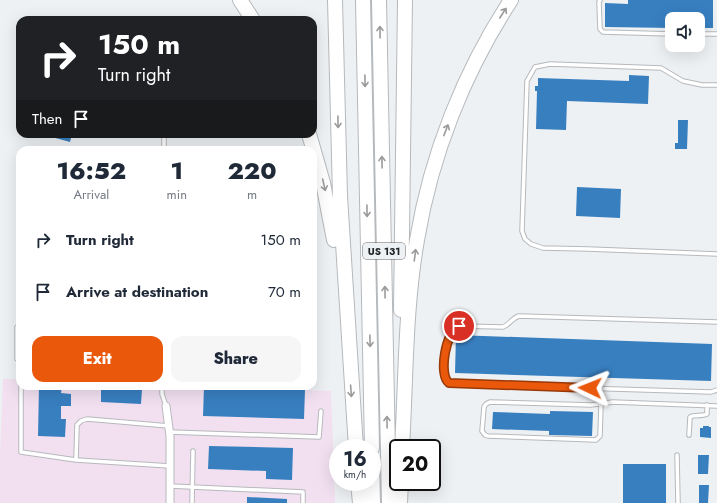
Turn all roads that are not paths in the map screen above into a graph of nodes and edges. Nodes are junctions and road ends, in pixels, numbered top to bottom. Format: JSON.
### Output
{"nodes":[{"id":1,"x":240,"y":0,"type":"edge"},
{"id":2,"x":335,"y":0,"type":"edge"},
{"id":3,"x":363,"y":0,"type":"edge"},
{"id":4,"x":379,"y":0,"type":"edge"},
{"id":5,"x":405,"y":0,"type":"edge"},
{"id":6,"x":511,"y":0,"type":"edge"},
{"id":7,"x":600,"y":0,"type":"edge"},
{"id":8,"x":251,"y":16,"type":"edge"},
{"id":9,"x":665,"y":34,"type":"edge"},
{"id":10,"x":705,"y":34,"type":"edge"},
{"id":11,"x":717,"y":34,"type":"edge"},
{"id":12,"x":717,"y":85,"type":"edge"},
{"id":13,"x":317,"y":163,"type":"edge"},
{"id":14,"x":717,"y":254,"type":"edge"},
{"id":15,"x":717,"y":322,"type":"edge"},
{"id":16,"x":349,"y":364,"type":"junction"},
{"id":17,"x":21,"y":390,"type":"edge"},
{"id":18,"x":162,"y":390,"type":"edge"},
{"id":19,"x":717,"y":390,"type":"edge"},
{"id":20,"x":601,"y":404,"type":"junction"},
{"id":21,"x":707,"y":405,"type":"junction"},
{"id":22,"x":166,"y":406,"type":"joint"},
{"id":23,"x":717,"y":406,"type":"edge"},
{"id":24,"x":321,"y":411,"type":"dead end"},
{"id":25,"x":169,"y":429,"type":"junction"},
{"id":26,"x":689,"y":435,"type":"dead end"},
{"id":27,"x":355,"y":439,"type":"edge"},
{"id":28,"x":372,"y":439,"type":"edge"},
{"id":29,"x":402,"y":439,"type":"edge"},
{"id":30,"x":402,"y":439,"type":"edge"},
{"id":31,"x":193,"y":451,"type":"dead end"},
{"id":32,"x":677,"y":455,"type":"dead end"},
{"id":33,"x":76,"y":460,"type":"junction"},
{"id":34,"x":170,"y":466,"type":"junction"},
{"id":35,"x":170,"y":486,"type":"junction"},
{"id":36,"x":192,"y":487,"type":"junction"},
{"id":37,"x":359,"y":491,"type":"edge"},
{"id":38,"x":373,"y":491,"type":"edge"},
{"id":39,"x":401,"y":491,"type":"edge"},
{"id":40,"x":170,"y":503,"type":"edge"},
{"id":41,"x":192,"y":503,"type":"edge"},
{"id":42,"x":303,"y":503,"type":"edge"},
{"id":43,"x":360,"y":503,"type":"edge"},
{"id":44,"x":373,"y":503,"type":"edge"},
{"id":45,"x":389,"y":503,"type":"edge"},
{"id":46,"x":400,"y":503,"type":"edge"},
{"id":47,"x":678,"y":503,"type":"edge"}],
"edges":[{"from":1,"to":8,"type":"highway"},
{"from":2,"to":16,"type":"highway","one_way":true},
{"from":3,"to":28,"type":"highway","number":"US 131","one_way":true},
{"from":45,"to":4,"type":"highway","number":"US 131","one_way":true},
{"from":5,"to":29,"type":"highway"},
{"from":30,"to":6,"type":"highway","one_way":true},
{"from":7,"to":9,"type":"lane"},
{"from":10,"to":11,"type":"lane"},
{"from":12,"to":14,"type":"lane"},
{"from":13,"to":16,"type":"highway","one_way":true},
{"from":15,"to":19,"type":"lane"},
{"from":16,"to":27,"type":"highway","one_way":true},
{"from":17,"to":33,"type":"lane"},
{"from":18,"to":22,"type":"lane"},
{"from":20,"to":20,"type":"lane"},
{"from":20,"to":21,"type":"lane"},
{"from":21,"to":23,"type":"lane"},
{"from":21,"to":26,"type":"lane"},
{"from":22,"to":25,"type":"street"},
{"from":24,"to":25,"type":"lane"},
{"from":25,"to":33,"type":"lane"},
{"from":25,"to":34,"type":"street"},
{"from":31,"to":36,"type":"lane"},
{"from":32,"to":47,"type":"lane"},
{"from":33,"to":34,"type":"lane"},
{"from":34,"to":35,"type":"street"},
{"from":35,"to":36,"type":"lane"},
{"from":35,"to":40,"type":"street"},
{"from":36,"to":41,"type":"lane"},
{"from":36,"to":42,"type":"lane"},
{"from":37,"to":43,"type":"highway"},
{"from":38,"to":44,"type":"highway"},
{"from":39,"to":46,"type":"highway"}]}
